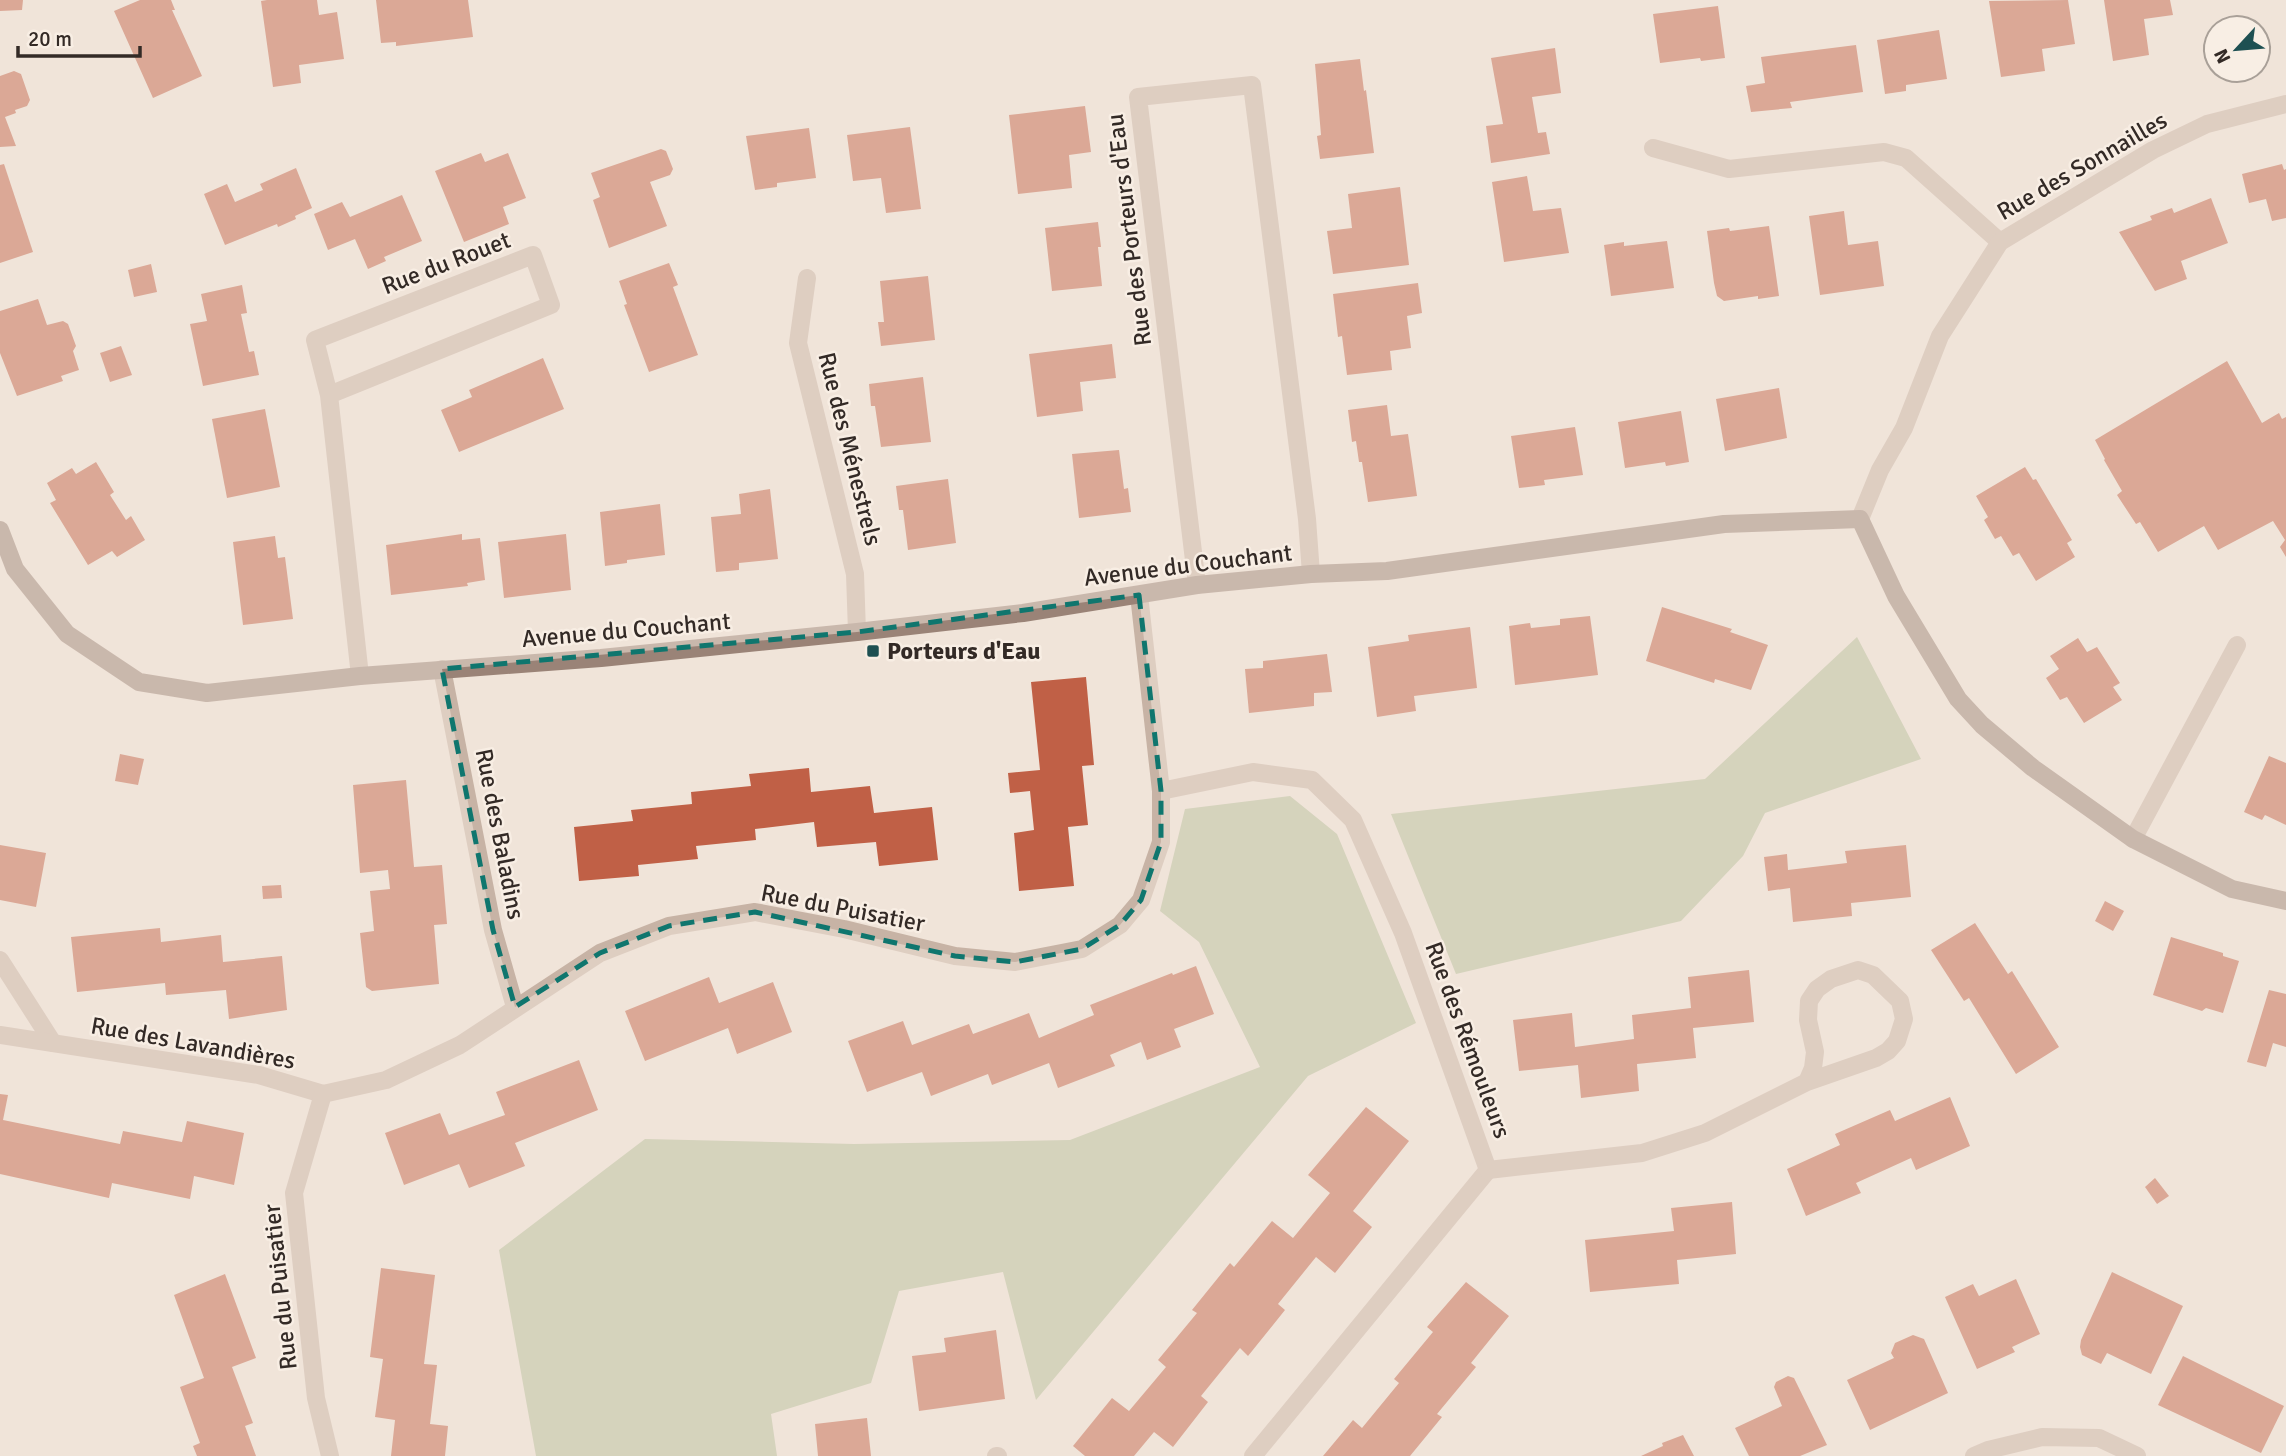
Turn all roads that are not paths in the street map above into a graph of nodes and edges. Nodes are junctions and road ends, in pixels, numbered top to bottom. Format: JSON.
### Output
{"nodes":[{"id":1,"x":2286,"y":104,"type":"edge"},
{"id":2,"x":1653,"y":148,"type":"dead end"},
{"id":3,"x":2000,"y":242,"type":"junction"},
{"id":4,"x":807,"y":278,"type":"dead end"},
{"id":5,"x":329,"y":395,"type":"junction"},
{"id":6,"x":1860,"y":519,"type":"junction"},
{"id":7,"x":0,"y":530,"type":"edge"},
{"id":8,"x":1311,"y":574,"type":"junction"},
{"id":9,"x":1197,"y":585,"type":"junction"},
{"id":10,"x":1139,"y":595,"type":"junction"},
{"id":11,"x":857,"y":632,"type":"junction"},
{"id":12,"x":2237,"y":645,"type":"dead end"},
{"id":13,"x":442,"y":669,"type":"junction"},
{"id":14,"x":360,"y":676,"type":"junction"},
{"id":15,"x":1161,"y":791,"type":"junction"},
{"id":16,"x":2133,"y":839,"type":"junction"},
{"id":17,"x":2286,"y":901,"type":"edge"},
{"id":18,"x":0,"y":960,"type":"edge"},
{"id":19,"x":515,"y":1007,"type":"junction"},
{"id":20,"x":0,"y":1035,"type":"edge"},
{"id":21,"x":53,"y":1043,"type":"junction"},
{"id":22,"x":1807,"y":1082,"type":"junction"},
{"id":23,"x":323,"y":1094,"type":"junction"},
{"id":24,"x":1488,"y":1170,"type":"junction"},
{"id":25,"x":330,"y":1456,"type":"edge"},
{"id":26,"x":1253,"y":1456,"type":"edge"},
{"id":27,"x":1974,"y":1456,"type":"edge"},
{"id":28,"x":2137,"y":1456,"type":"edge"}],
"edges":[{"from":1,"to":3,"type":"street","name":"Rue des Sonnailles"},
{"from":2,"to":3,"type":"street"},
{"from":3,"to":6,"type":"street","name":"Rue des Sonnailles"},
{"from":4,"to":11,"type":"street","name":"Rue des Ménestrels"},
{"from":5,"to":5,"type":"street","name":"Rue du Rouet"},
{"from":5,"to":14,"type":"street","name":"Rue du Rouet"},
{"from":6,"to":8,"type":"street","name":"Avenue du Couchant"},
{"from":6,"to":16,"type":"street"},
{"from":7,"to":14,"type":"street","name":"Avenue du Couchant"},
{"from":8,"to":9,"type":"street","name":"Avenue du Couchant"},
{"from":8,"to":9,"type":"street","name":"Rue des Porteurs d'Eau"},
{"from":9,"to":10,"type":"street","name":"Avenue du Couchant"},
{"from":10,"to":11,"type":"street","name":"Avenue du Couchant"},
{"from":10,"to":15,"type":"street","name":"Rue du Puisatier"},
{"from":11,"to":13,"type":"street","name":"Avenue du Couchant"},
{"from":12,"to":16,"type":"street"},
{"from":13,"to":14,"type":"street","name":"Avenue du Couchant"},
{"from":13,"to":19,"type":"street","name":"Rue des Baladins"},
{"from":15,"to":19,"type":"street","name":"Rue du Puisatier"},
{"from":15,"to":24,"type":"street","name":"Rue des Rémouleurs"},
{"from":16,"to":17,"type":"street"},
{"from":18,"to":21,"type":"street","name":"Rue des Lavandières"},
{"from":19,"to":23,"type":"street","name":"Rue du Puisatier"},
{"from":20,"to":21,"type":"street","name":"Rue des Lavandières"},
{"from":21,"to":23,"type":"street","name":"Rue des Lavandières"},
{"from":22,"to":22,"type":"street"},
{"from":22,"to":24,"type":"street"},
{"from":23,"to":25,"type":"street","name":"Rue du Puisatier"},
{"from":24,"to":26,"type":"street","name":"Rue des Rémouleurs"},
{"from":27,"to":28,"type":"street"}]}
